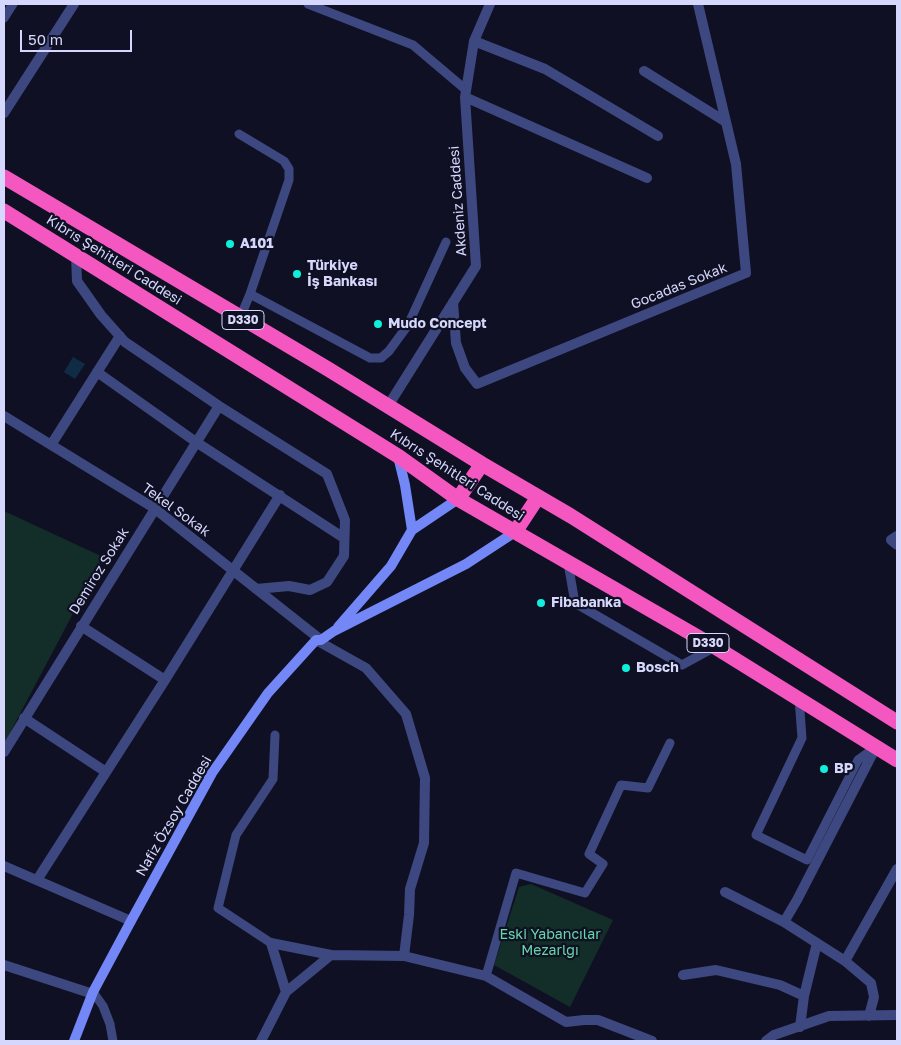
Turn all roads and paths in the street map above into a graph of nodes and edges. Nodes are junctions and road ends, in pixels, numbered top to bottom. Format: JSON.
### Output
{"nodes":[{"id":1,"x":12,"y":4,"type":"edge"},
{"id":2,"x":74,"y":4,"type":"edge"},
{"id":3,"x":308,"y":4,"type":"edge"},
{"id":4,"x":490,"y":4,"type":"edge"},
{"id":5,"x":698,"y":4,"type":"edge"},
{"id":6,"x":4,"y":18,"type":"edge"},
{"id":7,"x":474,"y":40,"type":"junction"},
{"id":8,"x":644,"y":71,"type":"dead end"},
{"id":9,"x":465,"y":93,"type":"junction"},
{"id":10,"x":4,"y":113,"type":"edge"},
{"id":11,"x":726,"y":122,"type":"junction"},
{"id":12,"x":239,"y":134,"type":"dead end"},
{"id":13,"x":658,"y":136,"type":"dead end"},
{"id":14,"x":4,"y":178,"type":"edge"},
{"id":15,"x":647,"y":178,"type":"dead end"},
{"id":16,"x":4,"y":210,"type":"edge"},
{"id":17,"x":446,"y":242,"type":"dead end"},
{"id":18,"x":76,"y":255,"type":"junction"},
{"id":19,"x":250,"y":294,"type":"junction"},
{"id":20,"x":453,"y":302,"type":"junction"},
{"id":21,"x":240,"y":318,"type":"junction"},
{"id":22,"x":120,"y":336,"type":"junction"},
{"id":23,"x":97,"y":372,"type":"junction"},
{"id":24,"x":219,"y":406,"type":"junction"},
{"id":25,"x":388,"y":406,"type":"junction"},
{"id":26,"x":4,"y":416,"type":"edge"},
{"id":27,"x":196,"y":442,"type":"junction"},
{"id":28,"x":51,"y":445,"type":"junction"},
{"id":29,"x":398,"y":456,"type":"junction"},
{"id":30,"x":482,"y":464,"type":"junction"},
{"id":31,"x":280,"y":495,"type":"junction"},
{"id":32,"x":538,"y":497,"type":"junction"},
{"id":33,"x":458,"y":499,"type":"junction"},
{"id":34,"x":154,"y":508,"type":"junction"},
{"id":35,"x":412,"y":530,"type":"junction"},
{"id":36,"x":515,"y":532,"type":"junction"},
{"id":37,"x":897,"y":536,"type":"edge"},
{"id":38,"x":344,"y":538,"type":"junction"},
{"id":39,"x":897,"y":545,"type":"edge"},
{"id":40,"x":568,"y":563,"type":"junction"},
{"id":41,"x":234,"y":571,"type":"junction"},
{"id":42,"x":256,"y":589,"type":"junction"},
{"id":43,"x":82,"y":626,"type":"junction"},
{"id":44,"x":334,"y":631,"type":"junction"},
{"id":45,"x":319,"y":640,"type":"junction"},
{"id":46,"x":715,"y":647,"type":"junction"},
{"id":47,"x":165,"y":680,"type":"junction"},
{"id":48,"x":799,"y":697,"type":"junction"},
{"id":49,"x":24,"y":718,"type":"junction"},
{"id":50,"x":897,"y":722,"type":"edge"},
{"id":51,"x":275,"y":735,"type":"dead end"},
{"id":52,"x":670,"y":743,"type":"dead end"},
{"id":53,"x":876,"y":747,"type":"junction"},
{"id":54,"x":4,"y":752,"type":"edge"},
{"id":55,"x":897,"y":760,"type":"edge"},
{"id":56,"x":106,"y":772,"type":"junction"},
{"id":57,"x":4,"y":867,"type":"edge"},
{"id":58,"x":897,"y":869,"type":"edge"},
{"id":59,"x":37,"y":880,"type":"junction"},
{"id":60,"x":725,"y":892,"type":"dead end"},
{"id":61,"x":131,"y":921,"type":"junction"},
{"id":62,"x":784,"y":922,"type":"junction"},
{"id":63,"x":271,"y":943,"type":"junction"},
{"id":64,"x":817,"y":943,"type":"junction"},
{"id":65,"x":331,"y":955,"type":"junction"},
{"id":66,"x":404,"y":956,"type":"junction"},
{"id":67,"x":845,"y":961,"type":"junction"},
{"id":68,"x":4,"y":965,"type":"edge"},
{"id":69,"x":683,"y":974,"type":"dead end"},
{"id":70,"x":486,"y":976,"type":"junction"},
{"id":71,"x":286,"y":992,"type":"junction"},
{"id":72,"x":93,"y":993,"type":"junction"},
{"id":73,"x":804,"y":996,"type":"junction"},
{"id":74,"x":897,"y":1015,"type":"edge"},
{"id":75,"x":869,"y":1016,"type":"junction"},
{"id":76,"x":800,"y":1027,"type":"junction"},
{"id":77,"x":772,"y":1039,"type":"edge"},
{"id":78,"x":74,"y":1041,"type":"edge"},
{"id":79,"x":114,"y":1041,"type":"edge"},
{"id":80,"x":261,"y":1041,"type":"edge"},
{"id":81,"x":652,"y":1041,"type":"edge"}],
"edges":[{"from":1,"to":6,"type":"lane"},
{"from":2,"to":10,"type":"street"},
{"from":3,"to":9,"type":"lane"},
{"from":4,"to":7,"type":"street","name":"Akdeniz Caddesi"},
{"from":5,"to":11,"type":"street","name":"Gocadas Sokak"},
{"from":7,"to":9,"type":"street","name":"Akdeniz Caddesi"},
{"from":7,"to":13,"type":"street"},
{"from":8,"to":11,"type":"street"},
{"from":9,"to":15,"type":"street"},
{"from":9,"to":20,"type":"street","name":"Akdeniz Caddesi"},
{"from":11,"to":20,"type":"street","name":"Gocadas Sokak"},
{"from":12,"to":19,"type":"lane"},
{"from":14,"to":21,"type":"highway","name":"Kıbrıs Şehitleri Caddesi","number":"D330"},
{"from":16,"to":18,"type":"highway","name":"Kıbrıs Şehitleri Caddesi","number":"D330"},
{"from":17,"to":19,"type":"lane"},
{"from":18,"to":22,"type":"street"},
{"from":18,"to":29,"type":"highway","name":"Kıbrıs Şehitleri Caddesi","number":"D330"},
{"from":19,"to":21,"type":"lane"},
{"from":20,"to":25,"type":"street","name":"Akdeniz Caddesi"},
{"from":21,"to":25,"type":"highway","name":"Kıbrıs Şehitleri Caddesi","number":"D330"},
{"from":22,"to":23,"type":"street"},
{"from":22,"to":24,"type":"street"},
{"from":23,"to":27,"type":"street"},
{"from":23,"to":28,"type":"street"},
{"from":24,"to":27,"type":"street","name":"Demiroz Sokak"},
{"from":24,"to":38,"type":"street"},
{"from":25,"to":30,"type":"highway","name":"Kıbrıs Şehitleri Caddesi","number":"D330"},
{"from":26,"to":28,"type":"street","name":"Tekel Sokak"},
{"from":27,"to":31,"type":"street"},
{"from":27,"to":34,"type":"street","name":"Demiroz Sokak"},
{"from":28,"to":34,"type":"street","name":"Tekel Sokak"},
{"from":29,"to":33,"type":"highway","name":"Kıbrıs Şehitleri Caddesi","number":"D330"},
{"from":29,"to":35,"type":"main road"},
{"from":30,"to":32,"type":"highway","name":"Kıbrıs Şehitleri Caddesi","number":"D330"},
{"from":30,"to":33,"type":"highway"},
{"from":31,"to":38,"type":"street"},
{"from":31,"to":41,"type":"street"},
{"from":32,"to":36,"type":"highway"},
{"from":32,"to":50,"type":"highway","name":"Kıbrıs Şehitleri Caddesi","number":"D330"},
{"from":33,"to":35,"type":"main road","name":"Nafiz Özsoy Caddesi"},
{"from":33,"to":36,"type":"highway","name":"Kıbrıs Şehitleri Caddesi","number":"D330"},
{"from":34,"to":41,"type":"street","name":"Tekel Sokak"},
{"from":34,"to":43,"type":"street","name":"Demiroz Sokak"},
{"from":35,"to":44,"type":"main road","name":"Nafiz Özsoy Caddesi"},
{"from":36,"to":40,"type":"highway","name":"Kıbrıs Şehitleri Caddesi","number":"D330"},
{"from":36,"to":44,"type":"main road","name":"Nafiz Özsoy Caddesi"},
{"from":37,"to":39,"type":"street"},
{"from":38,"to":42,"type":"street"},
{"from":40,"to":46,"type":"highway","name":"Kıbrıs Şehitleri Caddesi","number":"D330"},
{"from":40,"to":46,"type":"lane"},
{"from":41,"to":42,"type":"street","name":"Tekel Sokak"},
{"from":41,"to":47,"type":"street"},
{"from":42,"to":45,"type":"street","name":"Tekel Sokak"},
{"from":43,"to":47,"type":"street"},
{"from":43,"to":49,"type":"street","name":"Demiroz Sokak"},
{"from":44,"to":45,"type":"main road","name":"Nafiz Özsoy Caddesi"},
{"from":45,"to":61,"type":"main road","name":"Nafiz Özsoy Caddesi"},
{"from":45,"to":66,"type":"street","name":"Tekel Sokak"},
{"from":46,"to":48,"type":"highway","name":"Kıbrıs Şehitleri Caddesi","number":"D330"},
{"from":47,"to":56,"type":"street"},
{"from":48,"to":53,"type":"highway","name":"Kıbrıs Şehitleri Caddesi","number":"D330"},
{"from":48,"to":53,"type":"lane"},
{"from":49,"to":54,"type":"street","name":"Demiroz Sokak"},
{"from":49,"to":56,"type":"street"},
{"from":51,"to":63,"type":"lane"},
{"from":52,"to":70,"type":"lane"},
{"from":53,"to":55,"type":"highway","name":"Kıbrıs Şehitleri Caddesi","number":"D330"},
{"from":53,"to":62,"type":"street"},
{"from":56,"to":59,"type":"street"},
{"from":57,"to":59,"type":"street"},
{"from":58,"to":67,"type":"street"},
{"from":59,"to":61,"type":"street"},
{"from":60,"to":62,"type":"street"},
{"from":61,"to":72,"type":"main road","name":"Nafiz Özsoy Caddesi"},
{"from":62,"to":64,"type":"street"},
{"from":63,"to":65,"type":"street"},
{"from":63,"to":71,"type":"street"},
{"from":64,"to":67,"type":"street"},
{"from":64,"to":73,"type":"street"},
{"from":65,"to":66,"type":"street"},
{"from":65,"to":71,"type":"street"},
{"from":66,"to":70,"type":"street"},
{"from":67,"to":75,"type":"street"},
{"from":68,"to":72,"type":"street"},
{"from":69,"to":73,"type":"street"},
{"from":70,"to":81,"type":"street"},
{"from":71,"to":80,"type":"street"},
{"from":72,"to":78,"type":"main road","name":"Nafiz Özsoy Caddesi"},
{"from":72,"to":79,"type":"lane"},
{"from":73,"to":76,"type":"street"},
{"from":74,"to":75,"type":"street"},
{"from":75,"to":76,"type":"street"},
{"from":76,"to":77,"type":"street"}]}
